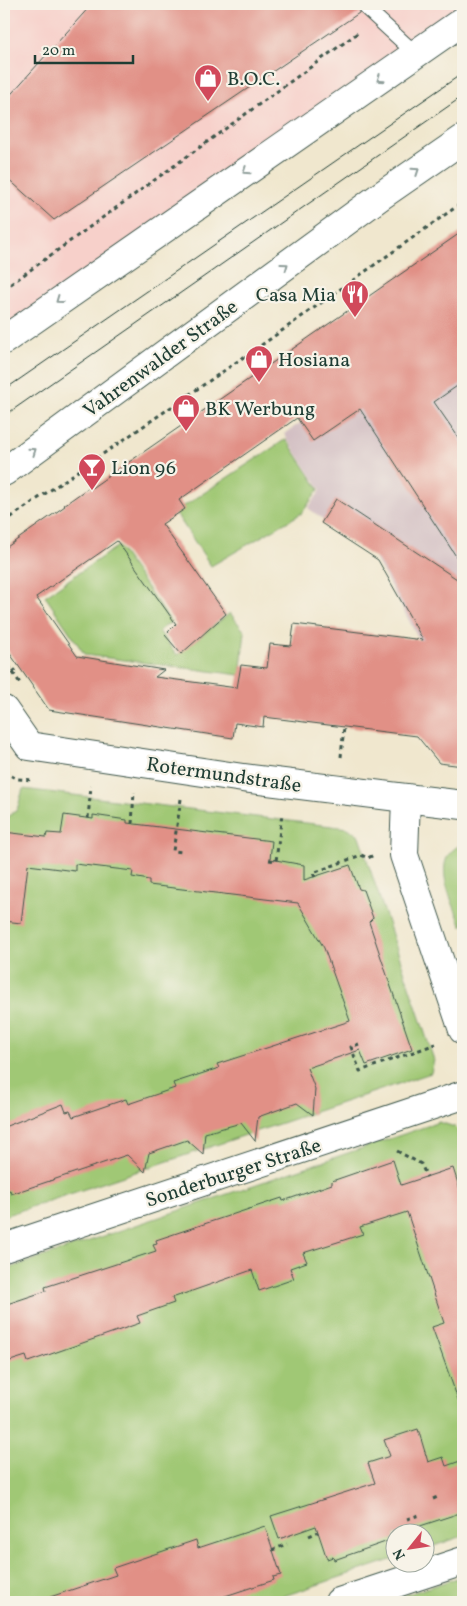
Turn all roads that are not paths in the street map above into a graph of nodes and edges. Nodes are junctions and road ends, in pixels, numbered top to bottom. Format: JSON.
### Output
{"nodes":[{"id":1,"x":366,"y":8,"type":"dead end"},
{"id":2,"x":463,"y":22,"type":"edge"},
{"id":3,"x":416,"y":54,"type":"junction"},
{"id":4,"x":463,"y":139,"type":"edge"},
{"id":5,"x":4,"y":340,"type":"edge"},
{"id":6,"x":4,"y":472,"type":"edge"},
{"id":7,"x":4,"y":710,"type":"edge"},
{"id":8,"x":406,"y":798,"type":"junction"},
{"id":9,"x":463,"y":804,"type":"edge"},
{"id":10,"x":463,"y":1030,"type":"edge"},
{"id":11,"x":463,"y":1095,"type":"edge"},
{"id":12,"x":4,"y":1248,"type":"edge"},
{"id":13,"x":463,"y":1561,"type":"edge"},
{"id":14,"x":339,"y":1602,"type":"edge"}],
"edges":[{"from":1,"to":3,"type":"lane"},
{"from":2,"to":3,"type":"street"},
{"from":3,"to":5,"type":"street","one_way":true},
{"from":6,"to":4,"type":"street","name":"Vahrenwalder Straße","one_way":true},
{"from":7,"to":8,"type":"street","name":"Rotermundstraße"},
{"from":8,"to":9,"type":"street","name":"Rotermundstraße"},
{"from":8,"to":10,"type":"street"},
{"from":11,"to":12,"type":"street","name":"Sonderburger Straße"},
{"from":13,"to":14,"type":"street"}]}
